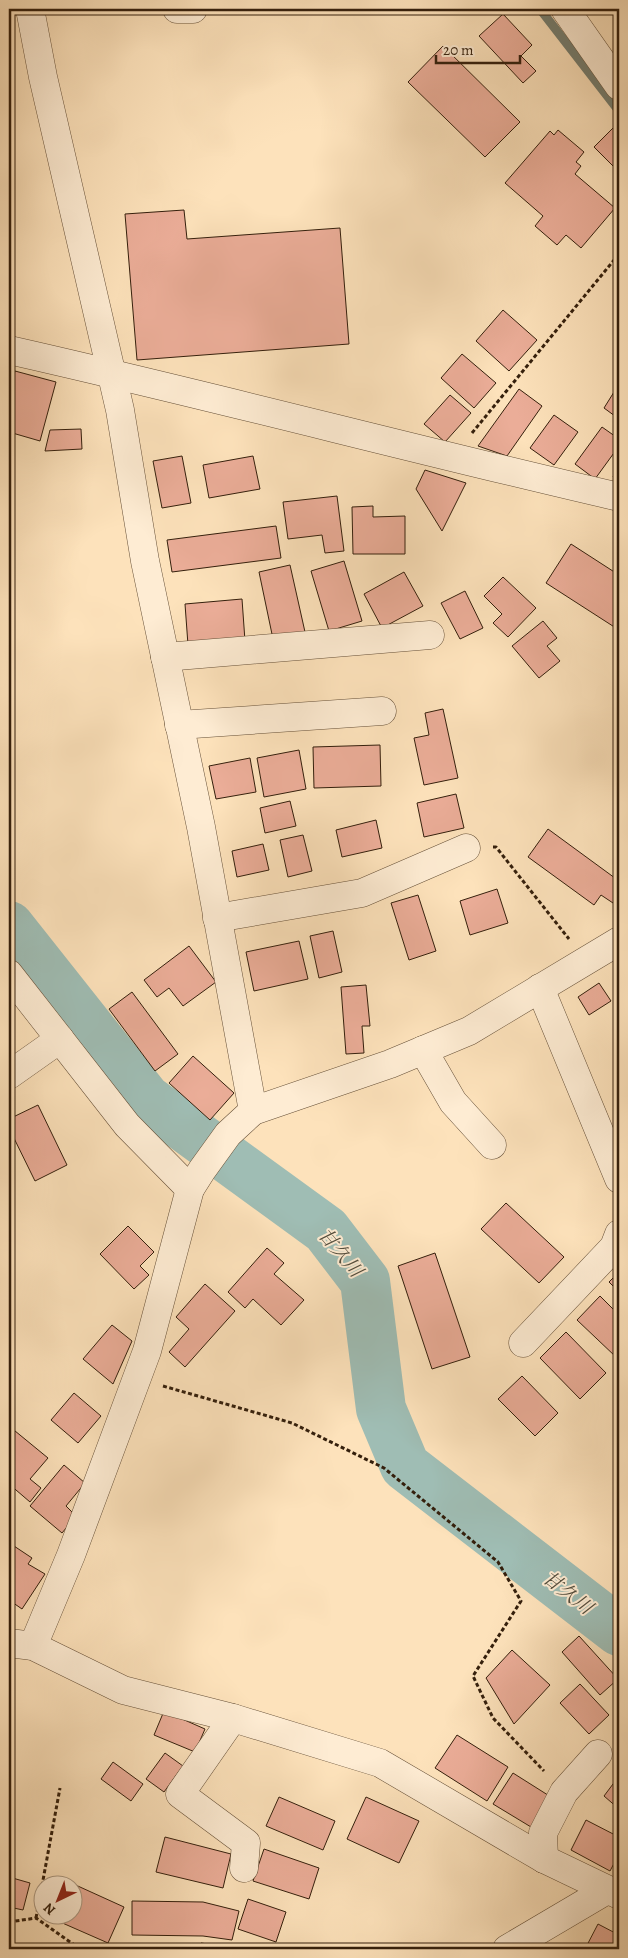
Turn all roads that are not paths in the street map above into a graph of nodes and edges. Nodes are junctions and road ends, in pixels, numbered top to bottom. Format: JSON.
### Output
{"nodes":[{"id":1,"x":30,"y":9,"type":"edge"},
{"id":2,"x":177,"y":9,"type":"edge"},
{"id":3,"x":193,"y":9,"type":"edge"},
{"id":4,"x":565,"y":9,"type":"edge"},
{"id":5,"x":619,"y":86,"type":"edge"},
{"id":6,"x":9,"y":350,"type":"edge"},
{"id":7,"x":112,"y":373,"type":"junction"},
{"id":8,"x":619,"y":498,"type":"edge"},
{"id":9,"x":430,"y":635,"type":"dead end"},
{"id":10,"x":165,"y":657,"type":"junction"},
{"id":11,"x":382,"y":711,"type":"dead end"},
{"id":12,"x":179,"y":725,"type":"junction"},
{"id":13,"x":466,"y":848,"type":"road end"},
{"id":14,"x":217,"y":918,"type":"junction"},
{"id":15,"x":619,"y":941,"type":"edge"},
{"id":16,"x":9,"y":974,"type":"edge"},
{"id":17,"x":540,"y":988,"type":"junction"},
{"id":18,"x":60,"y":1039,"type":"junction"},
{"id":19,"x":422,"y":1050,"type":"junction"},
{"id":20,"x":9,"y":1075,"type":"edge"},
{"id":21,"x":253,"y":1112,"type":"junction"},
{"id":22,"x":492,"y":1145,"type":"dead end"},
{"id":23,"x":196,"y":1179,"type":"junction"},
{"id":24,"x":619,"y":1179,"type":"edge"},
{"id":25,"x":619,"y":1234,"type":"edge"},
{"id":26,"x":523,"y":1343,"type":"dead end"},
{"id":27,"x":21,"y":1644,"type":"edge"},
{"id":28,"x":233,"y":1718,"type":"junction"},
{"id":29,"x":598,"y":1754,"type":"dead end"},
{"id":30,"x":544,"y":1859,"type":"junction"},
{"id":31,"x":244,"y":1868,"type":"dead end"},
{"id":32,"x":613,"y":1893,"type":"edge"},
{"id":33,"x":507,"y":1949,"type":"edge"}],
"edges":[{"from":1,"to":7,"type":"street"},
{"from":2,"to":3,"type":"street"},
{"from":4,"to":5,"type":"street"},
{"from":6,"to":7,"type":"street"},
{"from":7,"to":8,"type":"street"},
{"from":7,"to":10,"type":"street"},
{"from":9,"to":10,"type":"street"},
{"from":10,"to":12,"type":"street"},
{"from":11,"to":12,"type":"street"},
{"from":12,"to":14,"type":"street"},
{"from":13,"to":14,"type":"street"},
{"from":14,"to":21,"type":"street"},
{"from":15,"to":17,"type":"street"},
{"from":16,"to":18,"type":"street"},
{"from":17,"to":19,"type":"street"},
{"from":17,"to":24,"type":"street"},
{"from":18,"to":20,"type":"street"},
{"from":18,"to":23,"type":"street"},
{"from":19,"to":21,"type":"street"},
{"from":19,"to":22,"type":"street"},
{"from":21,"to":23,"type":"street"},
{"from":23,"to":27,"type":"street"},
{"from":25,"to":26,"type":"street"},
{"from":27,"to":28,"type":"street"},
{"from":28,"to":30,"type":"street"},
{"from":28,"to":31,"type":"street"},
{"from":29,"to":30,"type":"street"},
{"from":30,"to":32,"type":"street"},
{"from":32,"to":33,"type":"street"}]}
